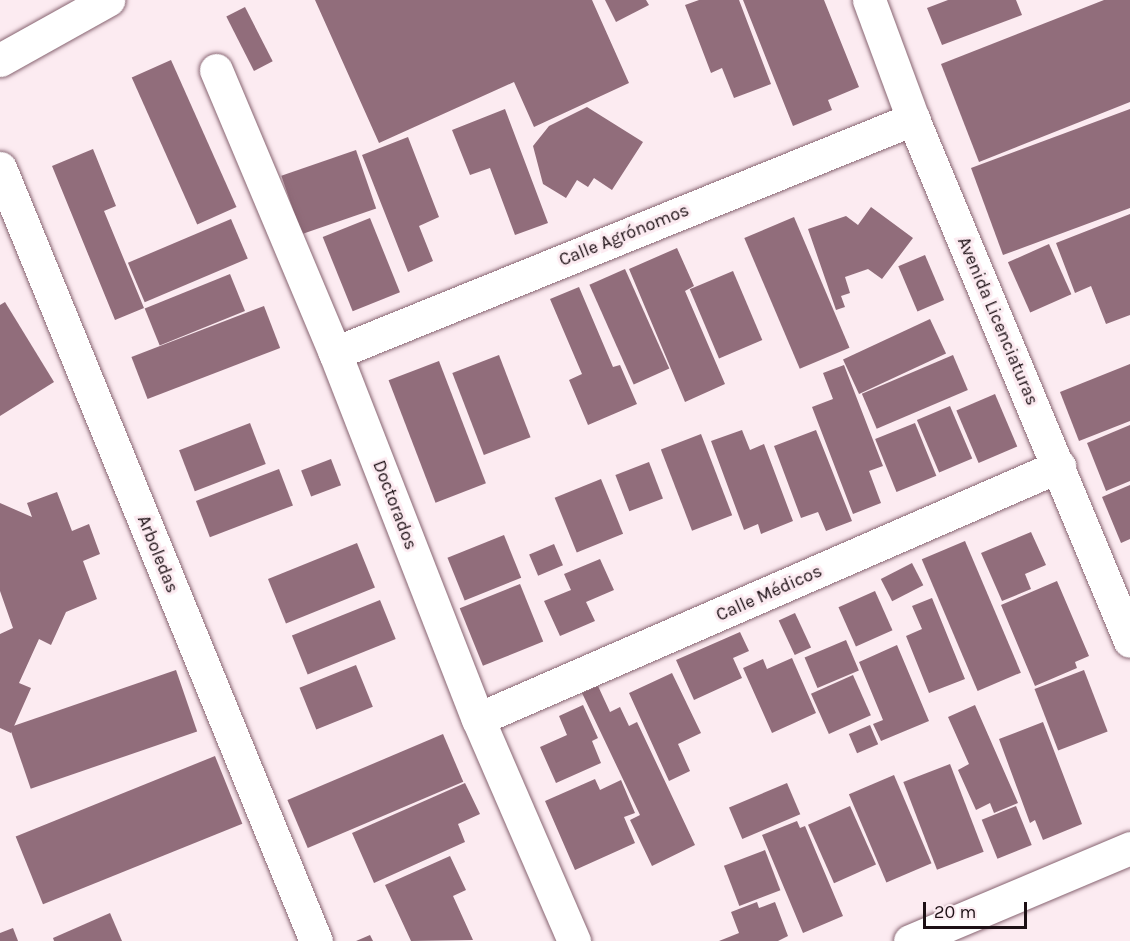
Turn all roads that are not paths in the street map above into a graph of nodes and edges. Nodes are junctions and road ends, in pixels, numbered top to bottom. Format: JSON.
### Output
{"nodes":[{"id":1,"x":108,"y":0,"type":"edge"},
{"id":2,"x":869,"y":0,"type":"edge"},
{"id":3,"x":0,"y":60,"type":"edge"},
{"id":4,"x":216,"y":70,"type":"dead end"},
{"id":5,"x":913,"y":119,"type":"junction"},
{"id":6,"x":0,"y":168,"type":"edge"},
{"id":7,"x":335,"y":353,"type":"junction"},
{"id":8,"x":1059,"y":466,"type":"junction"},
{"id":9,"x":1130,"y":641,"type":"edge"},
{"id":10,"x":478,"y":719,"type":"junction"},
{"id":11,"x":1130,"y":848,"type":"edge"},
{"id":12,"x":316,"y":941,"type":"edge"},
{"id":13,"x":574,"y":941,"type":"edge"},
{"id":14,"x":910,"y":941,"type":"edge"}],
"edges":[{"from":1,"to":3,"type":"street"},
{"from":2,"to":5,"type":"street","name":"Avenida Licenciaturas"},
{"from":4,"to":7,"type":"street","name":"Doctorados"},
{"from":5,"to":7,"type":"street","name":"Calle Agrónomos"},
{"from":5,"to":8,"type":"street","name":"Avenida Licenciaturas"},
{"from":6,"to":12,"type":"street","name":"Arboledas"},
{"from":7,"to":10,"type":"street","name":"Doctorados"},
{"from":8,"to":9,"type":"street","name":"Avenida Licenciaturas"},
{"from":8,"to":10,"type":"street","name":"Calle Médicos"},
{"from":10,"to":13,"type":"street","name":"Doctorados"},
{"from":11,"to":14,"type":"street"}]}
